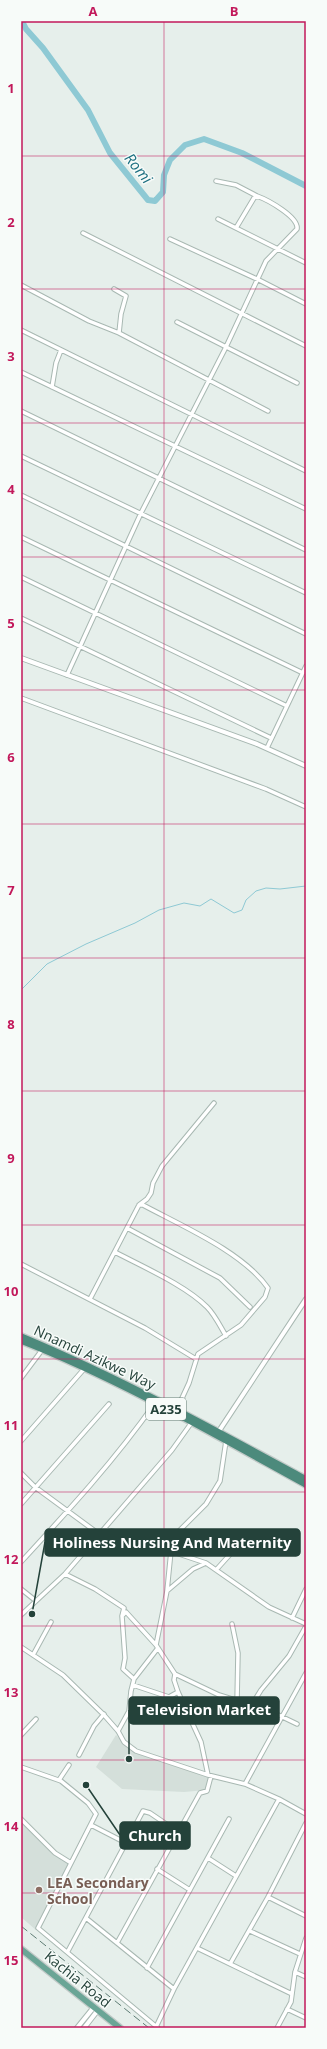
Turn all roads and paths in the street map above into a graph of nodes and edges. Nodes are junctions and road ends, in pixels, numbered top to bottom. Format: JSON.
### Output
{"nodes":[{"id":1,"x":216,"y":181,"type":"dead end"},
{"id":2,"x":257,"y":196,"type":"junction"},
{"id":3,"x":218,"y":219,"type":"dead end"},
{"id":4,"x":236,"y":228,"type":"junction"},
{"id":5,"x":83,"y":233,"type":"dead end"},
{"id":6,"x":170,"y":239,"type":"dead end"},
{"id":7,"x":278,"y":249,"type":"junction"},
{"id":8,"x":306,"y":263,"type":"edge"},
{"id":9,"x":259,"y":280,"type":"junction"},
{"id":10,"x":21,"y":285,"type":"edge"},
{"id":11,"x":114,"y":289,"type":"dead end"},
{"id":12,"x":306,"y":304,"type":"edge"},
{"id":13,"x":242,"y":313,"type":"junction"},
{"id":14,"x":177,"y":322,"type":"dead end"},
{"id":15,"x":21,"y":330,"type":"edge"},
{"id":16,"x":119,"y":333,"type":"junction"},
{"id":17,"x":306,"y":346,"type":"edge"},
{"id":18,"x":226,"y":347,"type":"junction"},
{"id":19,"x":61,"y":350,"type":"junction"},
{"id":20,"x":21,"y":372,"type":"edge"},
{"id":21,"x":209,"y":382,"type":"junction"},
{"id":22,"x":296,"y":383,"type":"dead end"},
{"id":23,"x":52,"y":387,"type":"junction"},
{"id":24,"x":21,"y":411,"type":"edge"},
{"id":25,"x":268,"y":411,"type":"dead end"},
{"id":26,"x":192,"y":414,"type":"junction"},
{"id":27,"x":176,"y":446,"type":"junction"},
{"id":28,"x":21,"y":456,"type":"edge"},
{"id":29,"x":306,"y":471,"type":"edge"},
{"id":30,"x":160,"y":480,"type":"junction"},
{"id":31,"x":21,"y":495,"type":"edge"},
{"id":32,"x":306,"y":509,"type":"edge"},
{"id":33,"x":141,"y":513,"type":"junction"},
{"id":34,"x":21,"y":537,"type":"edge"},
{"id":35,"x":127,"y":546,"type":"junction"},
{"id":36,"x":306,"y":550,"type":"edge"},
{"id":37,"x":21,"y":577,"type":"edge"},
{"id":38,"x":112,"y":580,"type":"junction"},
{"id":39,"x":306,"y":593,"type":"edge"},
{"id":40,"x":96,"y":613,"type":"junction"},
{"id":41,"x":21,"y":618,"type":"edge"},
{"id":42,"x":306,"y":634,"type":"edge"},
{"id":43,"x":80,"y":647,"type":"junction"},
{"id":44,"x":21,"y":658,"type":"edge"},
{"id":45,"x":305,"y":670,"type":"edge"},
{"id":46,"x":67,"y":675,"type":"junction"},
{"id":47,"x":21,"y":698,"type":"edge"},
{"id":48,"x":287,"y":706,"type":"junction"},
{"id":49,"x":271,"y":738,"type":"junction"},
{"id":50,"x":267,"y":748,"type":"junction"},
{"id":51,"x":306,"y":760,"type":"edge"},
{"id":52,"x":305,"y":765,"type":"edge"},
{"id":53,"x":306,"y":807,"type":"edge"},
{"id":54,"x":214,"y":1103,"type":"dead end"},
{"id":55,"x":139,"y":1205,"type":"junction"},
{"id":56,"x":127,"y":1228,"type":"junction"},
{"id":57,"x":115,"y":1252,"type":"junction"},
{"id":58,"x":21,"y":1264,"type":"edge"},
{"id":59,"x":90,"y":1299,"type":"junction"},
{"id":60,"x":306,"y":1300,"type":"edge"},
{"id":61,"x":250,"y":1307,"type":"dead end"},
{"id":62,"x":21,"y":1336,"type":"edge"},
{"id":63,"x":226,"y":1336,"type":"junction"},
{"id":64,"x":21,"y":1341,"type":"edge"},
{"id":65,"x":42,"y":1350,"type":"junction"},
{"id":66,"x":196,"y":1358,"type":"junction"},
{"id":67,"x":84,"y":1369,"type":"junction"},
{"id":68,"x":21,"y":1378,"type":"edge"},
{"id":69,"x":155,"y":1403,"type":"junction"},
{"id":70,"x":109,"y":1404,"type":"dead end"},
{"id":71,"x":177,"y":1409,"type":"junction"},
{"id":72,"x":192,"y":1422,"type":"junction"},
{"id":73,"x":219,"y":1431,"type":"junction"},
{"id":74,"x":21,"y":1441,"type":"edge"},
{"id":75,"x":226,"y":1441,"type":"junction"},
{"id":76,"x":21,"y":1473,"type":"edge"},
{"id":77,"x":306,"y":1479,"type":"edge"},
{"id":78,"x":306,"y":1485,"type":"edge"},
{"id":79,"x":35,"y":1487,"type":"junction"},
{"id":80,"x":21,"y":1504,"type":"edge"},
{"id":81,"x":67,"y":1512,"type":"junction"},
{"id":82,"x":104,"y":1529,"type":"junction"},
{"id":83,"x":99,"y":1534,"type":"junction"},
{"id":84,"x":234,"y":1550,"type":"dead end"},
{"id":85,"x":170,"y":1551,"type":"junction"},
{"id":86,"x":21,"y":1562,"type":"edge"},
{"id":87,"x":206,"y":1563,"type":"junction"},
{"id":88,"x":216,"y":1570,"type":"junction"},
{"id":89,"x":66,"y":1574,"type":"junction"},
{"id":90,"x":21,"y":1589,"type":"edge"},
{"id":91,"x":306,"y":1589,"type":"edge"},
{"id":92,"x":167,"y":1591,"type":"junction"},
{"id":93,"x":36,"y":1601,"type":"junction"},
{"id":94,"x":21,"y":1615,"type":"edge"},
{"id":95,"x":122,"y":1616,"type":"junction"},
{"id":96,"x":292,"y":1618,"type":"junction"},
{"id":97,"x":51,"y":1622,"type":"dead end"},
{"id":98,"x":232,"y":1624,"type":"dead end"},
{"id":99,"x":306,"y":1625,"type":"edge"},
{"id":100,"x":157,"y":1646,"type":"junction"},
{"id":101,"x":21,"y":1647,"type":"edge"},
{"id":102,"x":33,"y":1655,"type":"junction"},
{"id":103,"x":175,"y":1674,"type":"junction"},
{"id":104,"x":306,"y":1676,"type":"edge"},
{"id":105,"x":134,"y":1680,"type":"junction"},
{"id":106,"x":133,"y":1685,"type":"junction"},
{"id":107,"x":178,"y":1692,"type":"junction"},
{"id":108,"x":237,"y":1702,"type":"junction"},
{"id":109,"x":252,"y":1706,"type":"junction"},
{"id":110,"x":104,"y":1714,"type":"junction"},
{"id":111,"x":281,"y":1716,"type":"junction"},
{"id":112,"x":36,"y":1719,"type":"dead end"},
{"id":113,"x":297,"y":1724,"type":"dead end"},
{"id":114,"x":118,"y":1731,"type":"junction"},
{"id":115,"x":21,"y":1735,"type":"edge"},
{"id":116,"x":79,"y":1755,"type":"dead end"},
{"id":117,"x":69,"y":1765,"type":"dead end"},
{"id":118,"x":21,"y":1767,"type":"edge"},
{"id":119,"x":210,"y":1775,"type":"junction"},
{"id":120,"x":59,"y":1780,"type":"junction"},
{"id":121,"x":245,"y":1784,"type":"junction"},
{"id":122,"x":279,"y":1799,"type":"junction"},
{"id":123,"x":306,"y":1814,"type":"edge"},
{"id":124,"x":21,"y":1819,"type":"edge"},
{"id":125,"x":229,"y":1819,"type":"dead end"},
{"id":126,"x":306,"y":1823,"type":"edge"},
{"id":127,"x":91,"y":1824,"type":"junction"},
{"id":128,"x":178,"y":1832,"type":"junction"},
{"id":129,"x":126,"y":1843,"type":"junction"},
{"id":130,"x":208,"y":1858,"type":"junction"},
{"id":131,"x":71,"y":1863,"type":"junction"},
{"id":132,"x":158,"y":1869,"type":"junction"},
{"id":133,"x":236,"y":1876,"type":"junction"},
{"id":134,"x":190,"y":1890,"type":"junction"},
{"id":135,"x":268,"y":1897,"type":"junction"},
{"id":136,"x":306,"y":1916,"type":"edge"},
{"id":137,"x":86,"y":1918,"type":"junction"},
{"id":138,"x":250,"y":1930,"type":"junction"},
{"id":139,"x":306,"y":1938,"type":"edge"},
{"id":140,"x":117,"y":1943,"type":"junction"},
{"id":141,"x":197,"y":1948,"type":"junction"},
{"id":142,"x":21,"y":1949,"type":"edge"},
{"id":143,"x":68,"y":1951,"type":"junction"},
{"id":144,"x":300,"y":1954,"type":"junction"},
{"id":145,"x":230,"y":1964,"type":"junction"},
{"id":146,"x":147,"y":1968,"type":"junction"},
{"id":147,"x":295,"y":1972,"type":"junction"},
{"id":148,"x":306,"y":1976,"type":"edge"},
{"id":149,"x":174,"y":1989,"type":"junction"},
{"id":150,"x":292,"y":1994,"type":"junction"},
{"id":151,"x":96,"y":2009,"type":"junction"},
{"id":152,"x":288,"y":2009,"type":"junction"},
{"id":153,"x":306,"y":2018,"type":"edge"},
{"id":154,"x":157,"y":2027,"type":"edge"},
{"id":155,"x":77,"y":2028,"type":"edge"},
{"id":156,"x":84,"y":2028,"type":"edge"},
{"id":157,"x":120,"y":2028,"type":"edge"},
{"id":158,"x":278,"y":2028,"type":"edge"}],
"edges":[{"from":1,"to":2,"type":"street"},
{"from":2,"to":4,"type":"street"},
{"from":2,"to":7,"type":"street"},
{"from":3,"to":4,"type":"street"},
{"from":4,"to":7,"type":"street"},
{"from":5,"to":13,"type":"street"},
{"from":6,"to":9,"type":"street"},
{"from":7,"to":8,"type":"street"},
{"from":7,"to":9,"type":"street"},
{"from":9,"to":12,"type":"street"},
{"from":9,"to":13,"type":"street"},
{"from":10,"to":16,"type":"street"},
{"from":11,"to":16,"type":"street"},
{"from":13,"to":17,"type":"street"},
{"from":13,"to":18,"type":"street"},
{"from":14,"to":18,"type":"street"},
{"from":15,"to":19,"type":"street"},
{"from":16,"to":21,"type":"street"},
{"from":18,"to":21,"type":"street"},
{"from":18,"to":22,"type":"street"},
{"from":19,"to":23,"type":"street"},
{"from":19,"to":26,"type":"street"},
{"from":20,"to":23,"type":"street"},
{"from":21,"to":25,"type":"street"},
{"from":21,"to":26,"type":"street"},
{"from":23,"to":27,"type":"street"},
{"from":24,"to":30,"type":"street"},
{"from":26,"to":27,"type":"street"},
{"from":26,"to":29,"type":"street"},
{"from":27,"to":30,"type":"street"},
{"from":27,"to":32,"type":"street"},
{"from":28,"to":33,"type":"street"},
{"from":30,"to":33,"type":"street"},
{"from":30,"to":36,"type":"street"},
{"from":31,"to":35,"type":"street"},
{"from":33,"to":35,"type":"street"},
{"from":33,"to":39,"type":"street"},
{"from":34,"to":38,"type":"street"},
{"from":35,"to":38,"type":"street"},
{"from":35,"to":42,"type":"street"},
{"from":37,"to":40,"type":"street"},
{"from":38,"to":40,"type":"street"},
{"from":38,"to":45,"type":"street"},
{"from":40,"to":43,"type":"street"},
{"from":40,"to":48,"type":"street"},
{"from":41,"to":43,"type":"street"},
{"from":43,"to":46,"type":"street"},
{"from":43,"to":49,"type":"street"},
{"from":44,"to":46,"type":"street"},
{"from":45,"to":48,"type":"street"},
{"from":46,"to":50,"type":"street"},
{"from":47,"to":53,"type":"street"},
{"from":48,"to":49,"type":"street"},
{"from":49,"to":50,"type":"street"},
{"from":50,"to":52,"type":"street"},
{"from":51,"to":52,"type":"street"},
{"from":54,"to":55,"type":"street"},
{"from":55,"to":56,"type":"street"},
{"from":55,"to":63,"type":"street"},
{"from":56,"to":57,"type":"street"},
{"from":56,"to":61,"type":"street"},
{"from":57,"to":59,"type":"street"},
{"from":57,"to":63,"type":"street"},
{"from":58,"to":59,"type":"street"},
{"from":59,"to":66,"type":"street"},
{"from":60,"to":73,"type":"street"},
{"from":62,"to":71,"type":"highway","name":"Nnamdi Azikwe Way","number":"A235"},
{"from":63,"to":66,"type":"street"},
{"from":64,"to":65,"type":"highway","name":"Nnamdi Azikwe Way","number":"A235"},
{"from":65,"to":67,"type":"highway","name":"Nnamdi Azikwe Way","number":"A235"},
{"from":65,"to":68,"type":"street"},
{"from":66,"to":71,"type":"street"},
{"from":67,"to":69,"type":"highway","name":"Nnamdi Azikwe Way","number":"A235"},
{"from":67,"to":74,"type":"street"},
{"from":69,"to":72,"type":"highway","name":"Nnamdi Azikwe Way","number":"A235"},
{"from":69,"to":81,"type":"street"},
{"from":70,"to":79,"type":"street"},
{"from":71,"to":73,"type":"highway","name":"Nnamdi Azikwe Way","number":"A235"},
{"from":72,"to":75,"type":"highway","name":"Nnamdi Azikwe Way","number":"A235"},
{"from":72,"to":82,"type":"street"},
{"from":73,"to":77,"type":"highway","name":"Nnamdi Azikwe Way","number":"A235"},
{"from":75,"to":78,"type":"highway","name":"Nnamdi Azikwe Way","number":"A235"},
{"from":75,"to":85,"type":"street"},
{"from":76,"to":79,"type":"street"},
{"from":79,"to":80,"type":"street"},
{"from":79,"to":81,"type":"street"},
{"from":81,"to":83,"type":"street"},
{"from":81,"to":86,"type":"street"},
{"from":82,"to":83,"type":"street"},
{"from":82,"to":85,"type":"street"},
{"from":83,"to":89,"type":"street"},
{"from":84,"to":88,"type":"street"},
{"from":85,"to":87,"type":"street"},
{"from":85,"to":92,"type":"street"},
{"from":87,"to":88,"type":"street"},
{"from":87,"to":92,"type":"street"},
{"from":88,"to":96,"type":"street"},
{"from":89,"to":93,"type":"street"},
{"from":89,"to":95,"type":"street"},
{"from":90,"to":93,"type":"street"},
{"from":91,"to":96,"type":"street"},
{"from":92,"to":100,"type":"street"},
{"from":93,"to":94,"type":"street"},
{"from":95,"to":100,"type":"street"},
{"from":95,"to":105,"type":"street"},
{"from":96,"to":99,"type":"street"},
{"from":97,"to":102,"type":"street"},
{"from":98,"to":108,"type":"street"},
{"from":99,"to":109,"type":"street"},
{"from":100,"to":103,"type":"street"},
{"from":100,"to":105,"type":"street"},
{"from":101,"to":102,"type":"street"},
{"from":102,"to":110,"type":"street"},
{"from":103,"to":107,"type":"street"},
{"from":103,"to":108,"type":"street"},
{"from":104,"to":111,"type":"street"},
{"from":105,"to":106,"type":"street"},
{"from":106,"to":107,"type":"street"},
{"from":106,"to":114,"type":"street"},
{"from":107,"to":119,"type":"street"},
{"from":108,"to":109,"type":"street"},
{"from":109,"to":111,"type":"street"},
{"from":110,"to":114,"type":"street"},
{"from":110,"to":116,"type":"street"},
{"from":111,"to":113,"type":"street"},
{"from":111,"to":121,"type":"street"},
{"from":112,"to":115,"type":"street"},
{"from":114,"to":119,"type":"street"},
{"from":117,"to":120,"type":"street"},
{"from":118,"to":120,"type":"street"},
{"from":119,"to":121,"type":"street"},
{"from":119,"to":128,"type":"street"},
{"from":120,"to":127,"type":"street"},
{"from":121,"to":122,"type":"street"},
{"from":122,"to":123,"type":"street"},
{"from":122,"to":133,"type":"street"},
{"from":124,"to":131,"type":"street"},
{"from":125,"to":130,"type":"street"},
{"from":126,"to":135,"type":"street"},
{"from":127,"to":129,"type":"street"},
{"from":127,"to":131,"type":"street"},
{"from":128,"to":129,"type":"street"},
{"from":128,"to":132,"type":"street"},
{"from":129,"to":137,"type":"street"},
{"from":130,"to":133,"type":"street"},
{"from":130,"to":134,"type":"street"},
{"from":131,"to":143,"type":"street"},
{"from":132,"to":134,"type":"street"},
{"from":132,"to":140,"type":"street"},
{"from":133,"to":141,"type":"street"},
{"from":134,"to":146,"type":"street"},
{"from":135,"to":136,"type":"street"},
{"from":135,"to":138,"type":"street"},
{"from":137,"to":140,"type":"street"},
{"from":137,"to":143,"type":"street"},
{"from":138,"to":144,"type":"street"},
{"from":138,"to":145,"type":"street"},
{"from":139,"to":144,"type":"street"},
{"from":140,"to":146,"type":"street"},
{"from":141,"to":145,"type":"street"},
{"from":141,"to":149,"type":"street"},
{"from":142,"to":151,"type":"main road","name":"Kachia Road"},
{"from":143,"to":154,"type":"street"},
{"from":144,"to":147,"type":"street"},
{"from":145,"to":150,"type":"street"},
{"from":146,"to":149,"type":"street"},
{"from":147,"to":148,"type":"street"},
{"from":147,"to":150,"type":"street"},
{"from":149,"to":154,"type":"street"},
{"from":150,"to":152,"type":"street"},
{"from":151,"to":155,"type":"street"},
{"from":151,"to":156,"type":"street"},
{"from":151,"to":157,"type":"main road","name":"Kachia Road"},
{"from":152,"to":153,"type":"street"},
{"from":152,"to":158,"type":"street"}]}
